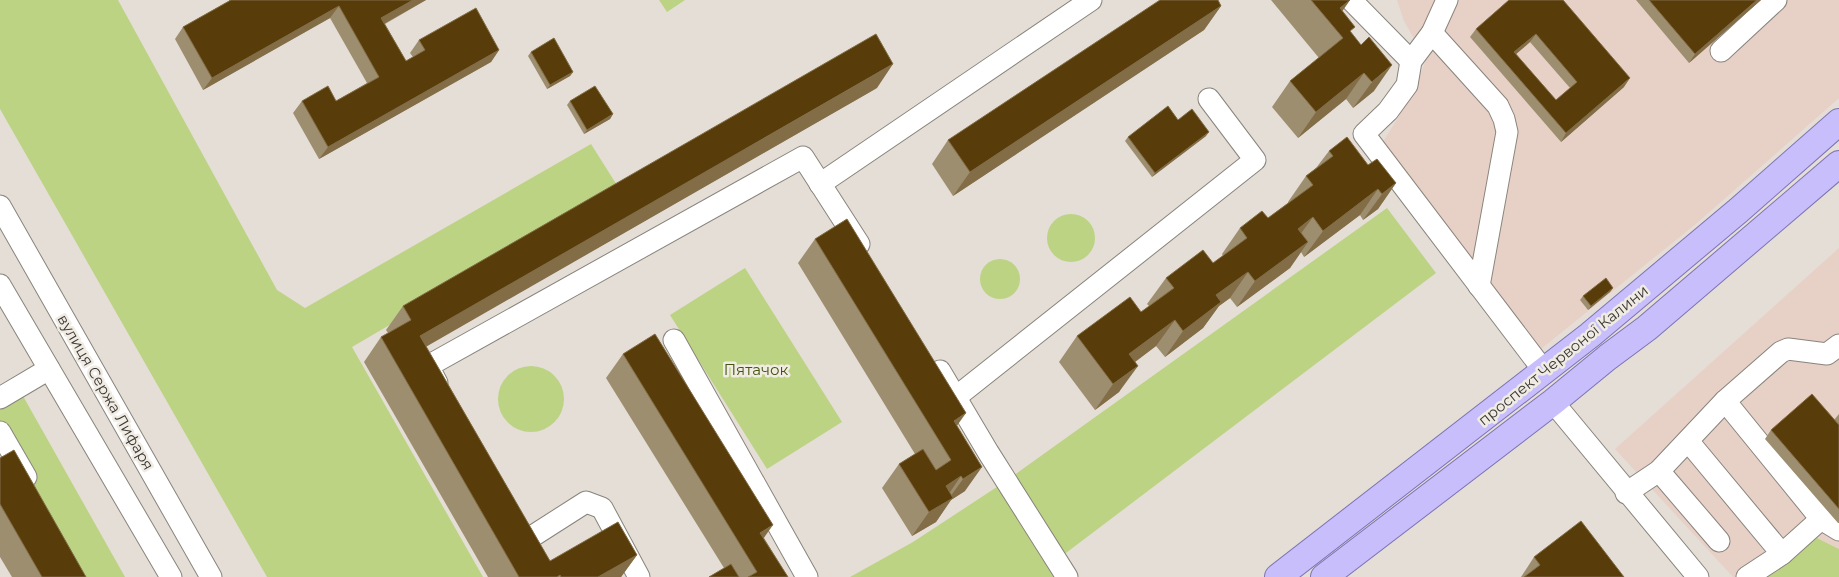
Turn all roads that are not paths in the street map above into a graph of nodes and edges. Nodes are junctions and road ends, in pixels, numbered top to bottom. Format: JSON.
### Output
{"nodes":[{"id":1,"x":1091,"y":0,"type":"edge"},
{"id":2,"x":1351,"y":0,"type":"edge"},
{"id":3,"x":1448,"y":0,"type":"edge"},
{"id":4,"x":1776,"y":0,"type":"edge"},
{"id":5,"x":1432,"y":33,"type":"junction"},
{"id":6,"x":1721,"y":51,"type":"dead end"},
{"id":7,"x":1410,"y":61,"type":"junction"},
{"id":8,"x":1209,"y":99,"type":"dead end"},
{"id":9,"x":1839,"y":122,"type":"edge"},
{"id":10,"x":1839,"y":164,"type":"edge"},
{"id":11,"x":820,"y":184,"type":"junction"},
{"id":12,"x":0,"y":206,"type":"edge"},
{"id":13,"x":868,"y":260,"type":"edge"},
{"id":14,"x":0,"y":285,"type":"edge"},
{"id":15,"x":1479,"y":286,"type":"junction"},
{"id":16,"x":674,"y":340,"type":"dead end"},
{"id":17,"x":1839,"y":345,"type":"edge"},
{"id":18,"x":930,"y":356,"type":"edge"},
{"id":19,"x":49,"y":370,"type":"junction"},
{"id":20,"x":1544,"y":371,"type":"junction"},
{"id":21,"x":956,"y":397,"type":"junction"},
{"id":22,"x":0,"y":398,"type":"edge"},
{"id":23,"x":447,"y":401,"type":"edge"},
{"id":24,"x":1725,"y":401,"type":"junction"},
{"id":25,"x":1553,"y":402,"type":"junction"},
{"id":26,"x":0,"y":432,"type":"edge"},
{"id":27,"x":1688,"y":441,"type":"junction"},
{"id":28,"x":1659,"y":471,"type":"junction"},
{"id":29,"x":34,"y":492,"type":"edge"},
{"id":30,"x":1626,"y":493,"type":"junction"},
{"id":31,"x":508,"y":510,"type":"edge"},
{"id":32,"x":1821,"y":519,"type":"junction"},
{"id":33,"x":1839,"y":530,"type":"edge"},
{"id":34,"x":1719,"y":541,"type":"dead end"},
{"id":35,"x":1782,"y":554,"type":"junction"},
{"id":36,"x":171,"y":577,"type":"edge"},
{"id":37,"x":211,"y":577,"type":"edge"},
{"id":38,"x":639,"y":577,"type":"edge"},
{"id":39,"x":807,"y":577,"type":"edge"},
{"id":40,"x":1067,"y":577,"type":"edge"},
{"id":41,"x":1278,"y":577,"type":"edge"},
{"id":42,"x":1324,"y":577,"type":"edge"},
{"id":43,"x":1698,"y":577,"type":"edge"},
{"id":44,"x":1747,"y":577,"type":"edge"}],
"edges":[{"from":1,"to":11,"type":"street"},
{"from":2,"to":7,"type":"street"},
{"from":3,"to":5,"type":"street"},
{"from":4,"to":6,"type":"street"},
{"from":5,"to":7,"type":"street"},
{"from":5,"to":15,"type":"street"},
{"from":7,"to":15,"type":"street"},
{"from":8,"to":21,"type":"street"},
{"from":9,"to":20,"type":"main road","name":"проспект Червоної Калини"},
{"from":10,"to":25,"type":"main road","name":"проспект Червоної Калини"},
{"from":11,"to":13,"type":"street"},
{"from":11,"to":23,"type":"street"},
{"from":12,"to":37,"type":"street","name":"вулиця Сержа Лифаря"},
{"from":14,"to":19,"type":"street"},
{"from":15,"to":20,"type":"street"},
{"from":16,"to":39,"type":"street"},
{"from":17,"to":24,"type":"street"},
{"from":18,"to":21,"type":"street"},
{"from":19,"to":22,"type":"street"},
{"from":19,"to":36,"type":"street"},
{"from":20,"to":41,"type":"main road","name":"проспект Червоної Калини"},
{"from":21,"to":40,"type":"street"},
{"from":24,"to":27,"type":"street"},
{"from":24,"to":32,"type":"street"},
{"from":25,"to":30,"type":"street","name":"проспект Червоної Калини"},
{"from":25,"to":42,"type":"main road","name":"проспект Червоної Калини"},
{"from":26,"to":29,"type":"street"},
{"from":27,"to":28,"type":"street"},
{"from":27,"to":35,"type":"street"},
{"from":28,"to":30,"type":"street"},
{"from":28,"to":34,"type":"street"},
{"from":30,"to":43,"type":"street","name":"проспект Червоної Калини"},
{"from":31,"to":38,"type":"street"},
{"from":32,"to":33,"type":"street"},
{"from":32,"to":35,"type":"street"},
{"from":35,"to":44,"type":"street"}]}
